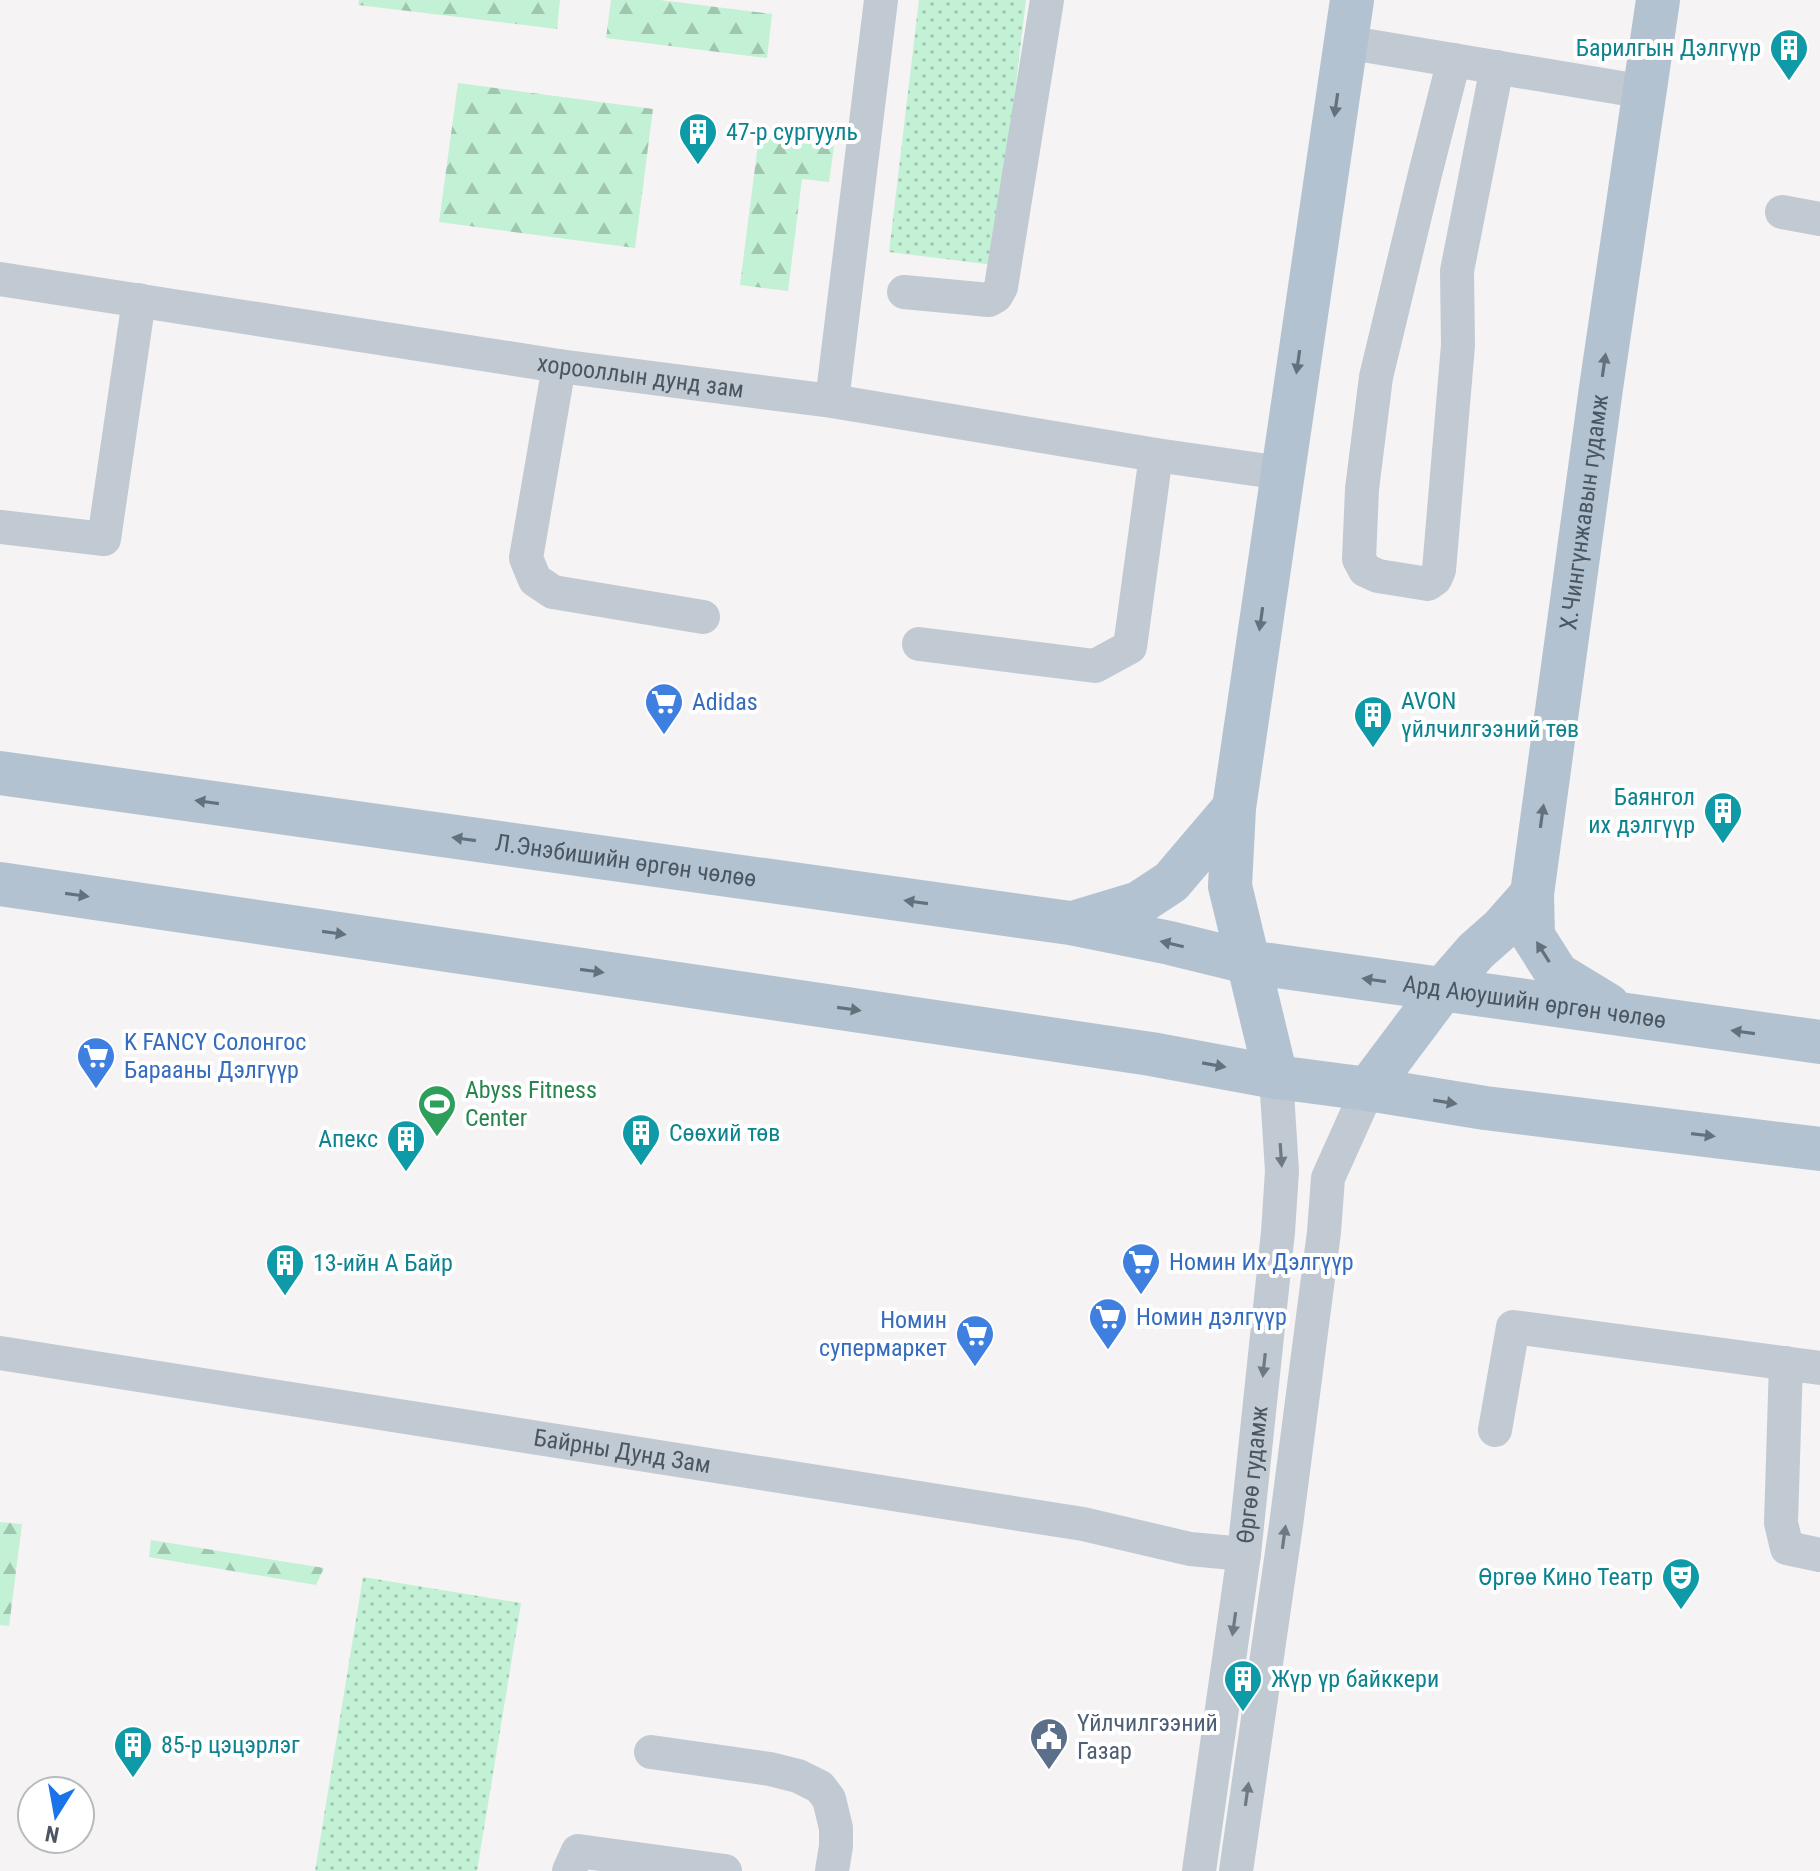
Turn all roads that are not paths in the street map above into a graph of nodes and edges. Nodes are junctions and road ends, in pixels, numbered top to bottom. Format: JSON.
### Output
{"nodes":[{"id":1,"x":881,"y":0,"type":"edge"},
{"id":2,"x":1047,"y":0,"type":"edge"},
{"id":3,"x":1352,"y":0,"type":"edge"},
{"id":4,"x":1658,"y":0,"type":"edge"},
{"id":5,"x":1345,"y":42,"type":"junction"},
{"id":6,"x":1454,"y":60,"type":"junction"},
{"id":7,"x":1497,"y":67,"type":"junction"},
{"id":8,"x":1645,"y":92,"type":"junction"},
{"id":9,"x":1782,"y":212,"type":"dead end"},
{"id":10,"x":1820,"y":219,"type":"edge"},
{"id":11,"x":0,"y":279,"type":"edge"},
{"id":12,"x":904,"y":292,"type":"dead end"},
{"id":13,"x":139,"y":300,"type":"junction"},
{"id":14,"x":559,"y":366,"type":"junction"},
{"id":15,"x":832,"y":401,"type":"junction"},
{"id":16,"x":1156,"y":455,"type":"junction"},
{"id":17,"x":1282,"y":473,"type":"junction"},
{"id":18,"x":0,"y":527,"type":"edge"},
{"id":19,"x":703,"y":617,"type":"dead end"},
{"id":20,"x":919,"y":644,"type":"dead end"},
{"id":21,"x":0,"y":773,"type":"edge"},
{"id":22,"x":1234,"y":808,"type":"junction"},
{"id":23,"x":0,"y":884,"type":"edge"},
{"id":24,"x":1532,"y":894,"type":"junction"},
{"id":25,"x":1070,"y":923,"type":"junction"},
{"id":26,"x":1248,"y":962,"type":"junction"},
{"id":27,"x":1443,"y":989,"type":"junction"},
{"id":28,"x":1626,"y":1015,"type":"junction"},
{"id":29,"x":1820,"y":1042,"type":"edge"},
{"id":30,"x":1276,"y":1077,"type":"junction"},
{"id":31,"x":1368,"y":1089,"type":"junction"},
{"id":32,"x":1820,"y":1149,"type":"edge"},
{"id":33,"x":0,"y":1353,"type":"edge"},
{"id":34,"x":1786,"y":1363,"type":"junction"},
{"id":35,"x":1820,"y":1368,"type":"edge"},
{"id":36,"x":1495,"y":1430,"type":"dead end"},
{"id":37,"x":1244,"y":1554,"type":"junction"},
{"id":38,"x":1820,"y":1555,"type":"edge"},
{"id":39,"x":651,"y":1752,"type":"dead end"},
{"id":40,"x":569,"y":1871,"type":"edge"},
{"id":41,"x":725,"y":1871,"type":"edge"},
{"id":42,"x":832,"y":1871,"type":"edge"},
{"id":43,"x":1199,"y":1871,"type":"edge"},
{"id":44,"x":1236,"y":1871,"type":"edge"}],
"edges":[{"from":1,"to":15,"type":"street"},
{"from":2,"to":12,"type":"street"},
{"from":3,"to":5,"type":"main road"},
{"from":4,"to":8,"type":"main road","name":"Х.Чингүнжавын гудамж"},
{"from":5,"to":6,"type":"street"},
{"from":5,"to":17,"type":"main road","one_way":true},
{"from":6,"to":7,"type":"street"},
{"from":6,"to":7,"type":"street"},
{"from":7,"to":8,"type":"street"},
{"from":24,"to":8,"type":"main road","name":"Х.Чингүнжавын гудамж","one_way":true},
{"from":9,"to":10,"type":"street"},
{"from":11,"to":13,"type":"street","name":"хорооллын дунд зам"},
{"from":13,"to":14,"type":"street","name":"хорооллын дунд зам"},
{"from":13,"to":18,"type":"street"},
{"from":14,"to":15,"type":"street","name":"хорооллын дунд зам"},
{"from":14,"to":19,"type":"street"},
{"from":15,"to":16,"type":"street","name":"хорооллын дунд зам"},
{"from":16,"to":17,"type":"street","name":"хорооллын дунд зам"},
{"from":16,"to":20,"type":"street"},
{"from":17,"to":22,"type":"main road","one_way":true},
{"from":25,"to":21,"type":"main road","name":"Л.Энэбишийн өргөн чөлөө","one_way":true},
{"from":22,"to":25,"type":"main road"},
{"from":22,"to":26,"type":"main road"},
{"from":23,"to":30,"type":"main road","one_way":true},
{"from":24,"to":27,"type":"main road"},
{"from":28,"to":24,"type":"main road","name":"Х.Чингүнжавын гудамж","one_way":true},
{"from":26,"to":25,"type":"main road","name":"Л.Энэбишийн өргөн чөлөө","one_way":true},
{"from":27,"to":26,"type":"main road","name":"Ард Аюушийн өргөн чөлөө","one_way":true},
{"from":26,"to":30,"type":"main road"},
{"from":27,"to":28,"type":"main road","name":"Ард Аюушийн өргөн чөлөө"},
{"from":27,"to":31,"type":"main road"},
{"from":29,"to":28,"type":"main road","name":"Ард Аюушийн өргөн чөлөө","one_way":true},
{"from":30,"to":31,"type":"main road"},
{"from":30,"to":37,"type":"street","name":"Өргөө гудамж","one_way":true},
{"from":31,"to":32,"type":"main road","one_way":true},
{"from":44,"to":31,"type":"street","name":"Өргөө гудамж","one_way":true},
{"from":33,"to":37,"type":"street","name":"Байрны Дунд Зам"},
{"from":34,"to":35,"type":"street"},
{"from":34,"to":36,"type":"street"},
{"from":34,"to":38,"type":"street"},
{"from":37,"to":43,"type":"street","name":"Өргөө гудамж","one_way":true},
{"from":39,"to":42,"type":"street"},
{"from":40,"to":41,"type":"street"}]}
